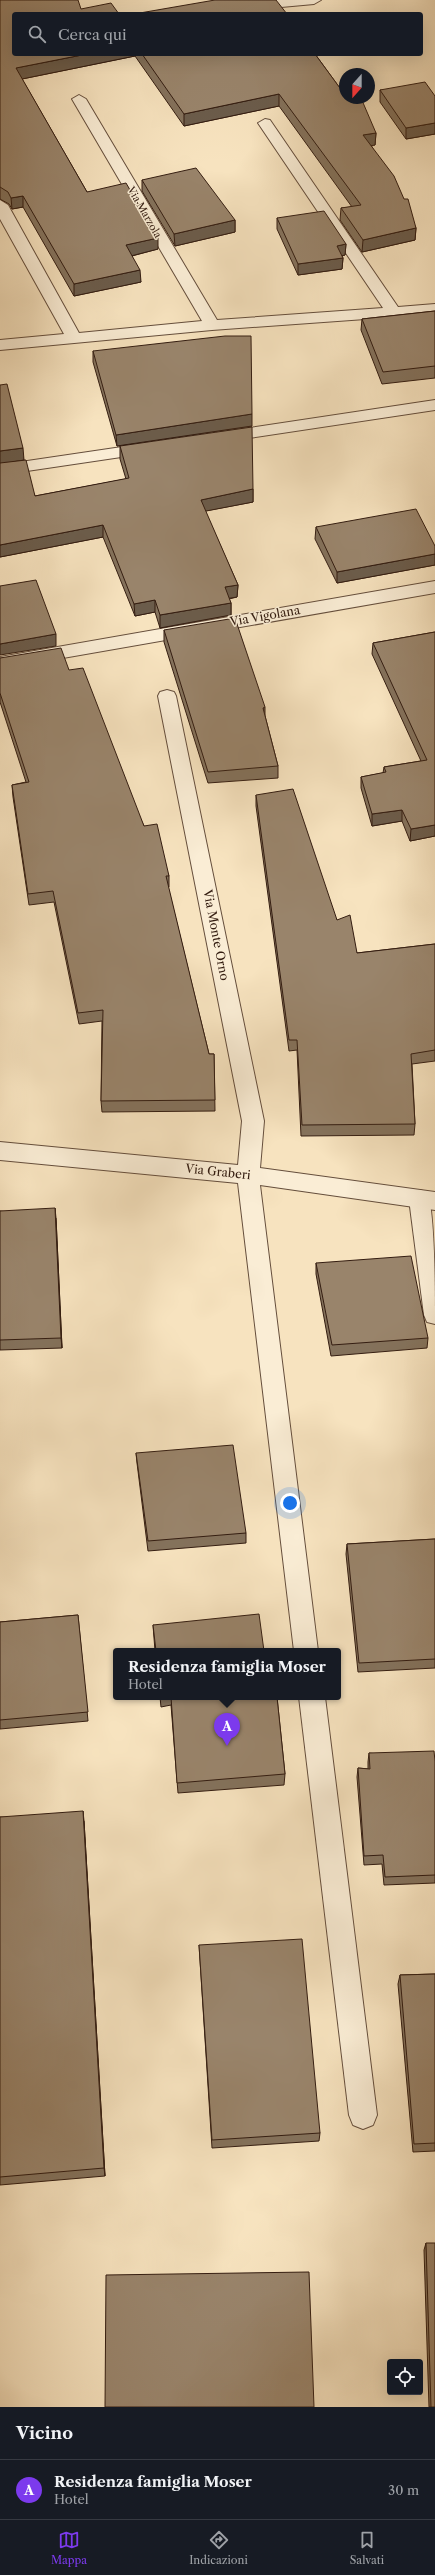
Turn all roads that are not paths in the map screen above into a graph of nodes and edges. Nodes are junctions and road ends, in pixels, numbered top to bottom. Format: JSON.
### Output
{"nodes":[{"id":1,"x":314,"y":0,"type":"edge"},
{"id":2,"x":246,"y":6,"type":"edge"},
{"id":3,"x":79,"y":99,"type":"dead end"},
{"id":4,"x":265,"y":123,"type":"dead end"},
{"id":5,"x":0,"y":205,"type":"edge"},
{"id":6,"x":435,"y":309,"type":"edge"},
{"id":7,"x":394,"y":313,"type":"junction"},
{"id":8,"x":212,"y":325,"type":"junction"},
{"id":9,"x":74,"y":338,"type":"junction"},
{"id":10,"x":0,"y":345,"type":"edge"},
{"id":11,"x":435,"y":405,"type":"edge"},
{"id":12,"x":206,"y":439,"type":"edge"},
{"id":13,"x":166,"y":445,"type":"edge"},
{"id":14,"x":0,"y":470,"type":"edge"},
{"id":15,"x":435,"y":587,"type":"edge"},
{"id":16,"x":0,"y":663,"type":"edge"},
{"id":17,"x":167,"y":696,"type":"dead end"},
{"id":18,"x":0,"y":1151,"type":"edge"},
{"id":19,"x":248,"y":1175,"type":"junction"},
{"id":20,"x":428,"y":1200,"type":"edge"},
{"id":21,"x":435,"y":1315,"type":"edge"},
{"id":22,"x":306,"y":1648,"type":"edge"},
{"id":23,"x":312,"y":1700,"type":"edge"},
{"id":24,"x":363,"y":2115,"type":"dead end"}],
"edges":[{"from":1,"to":2,"type":"street"},
{"from":3,"to":8,"type":"street","name":"Via Marzola"},
{"from":4,"to":7,"type":"street"},
{"from":5,"to":9,"type":"street"},
{"from":6,"to":7,"type":"street"},
{"from":7,"to":8,"type":"street"},
{"from":8,"to":9,"type":"street"},
{"from":9,"to":10,"type":"street"},
{"from":11,"to":12,"type":"street"},
{"from":13,"to":14,"type":"street"},
{"from":15,"to":16,"type":"street","name":"Via Vigolana"},
{"from":17,"to":19,"type":"street","name":"Via Monte Orno"},
{"from":18,"to":19,"type":"street","name":"Via Graberi"},
{"from":19,"to":20,"type":"street","name":"Via Graberi"},
{"from":19,"to":22,"type":"street","name":"Via Monte Orno"},
{"from":20,"to":21,"type":"street"},
{"from":23,"to":24,"type":"street"}]}
